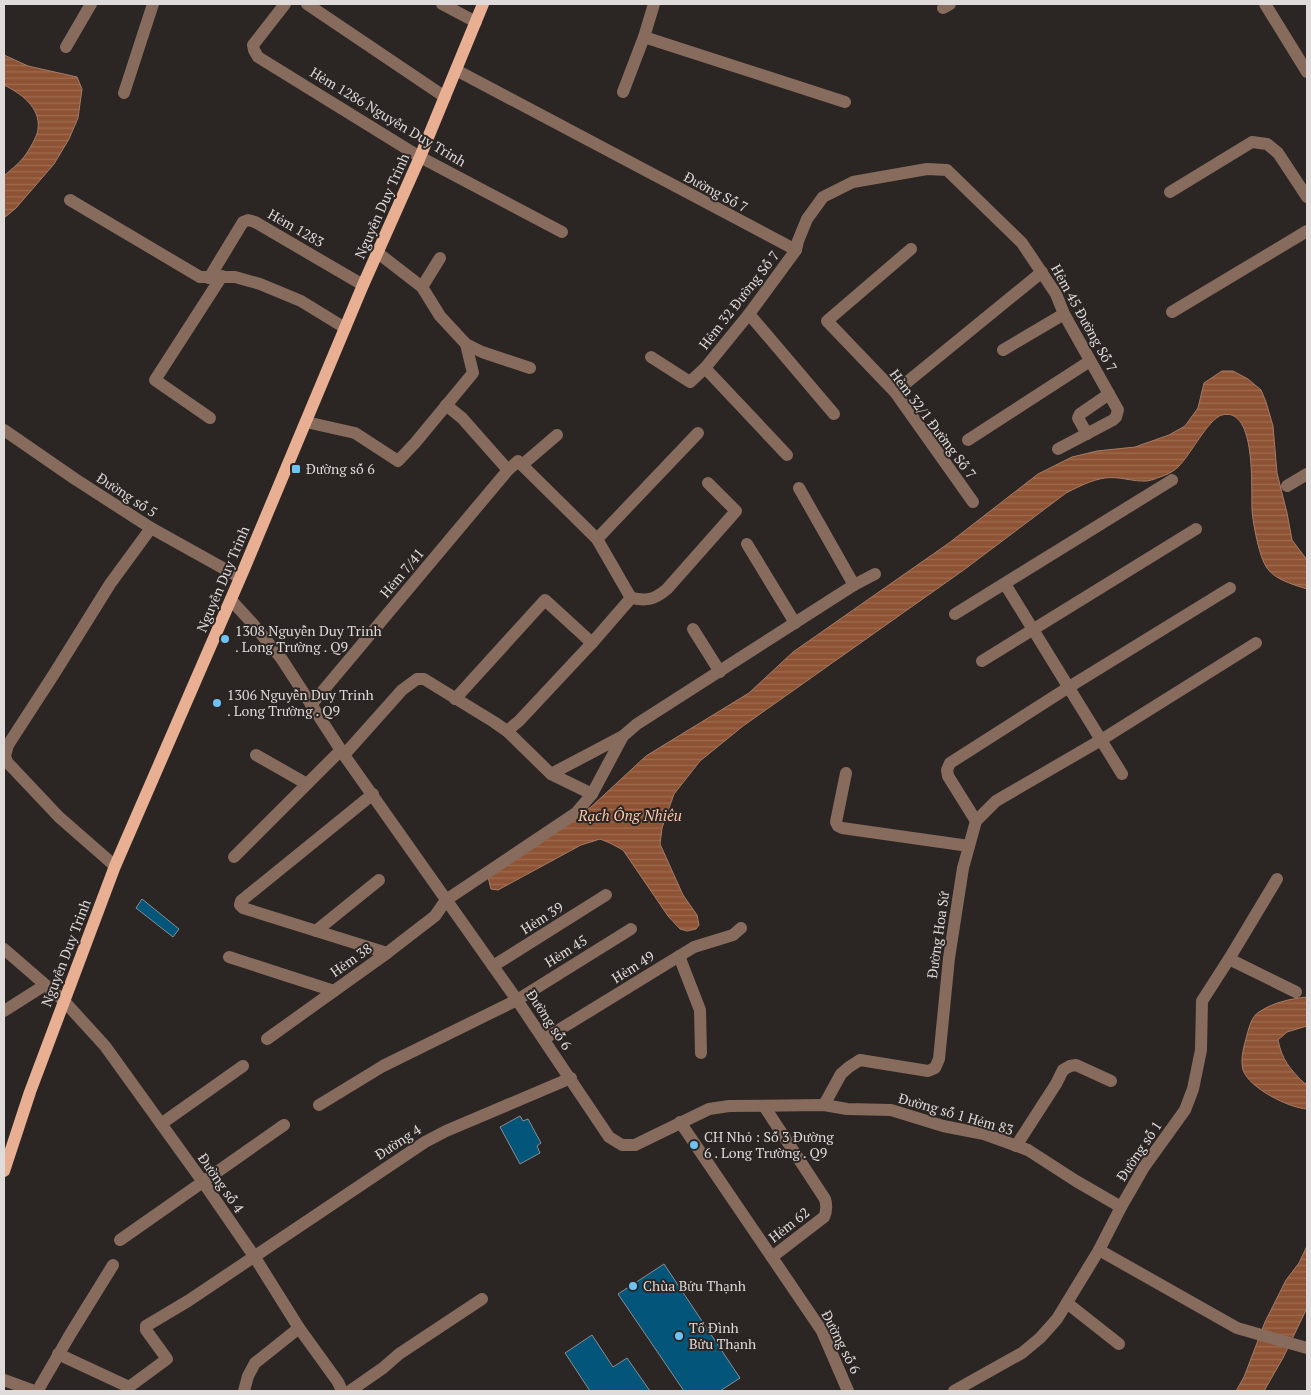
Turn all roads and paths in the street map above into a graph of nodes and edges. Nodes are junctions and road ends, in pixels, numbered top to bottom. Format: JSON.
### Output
{"nodes":[{"id":1,"x":91,"y":4,"type":"edge"},
{"id":2,"x":153,"y":4,"type":"edge"},
{"id":3,"x":285,"y":4,"type":"edge"},
{"id":4,"x":306,"y":4,"type":"edge"},
{"id":5,"x":442,"y":4,"type":"edge"},
{"id":6,"x":483,"y":4,"type":"edge"},
{"id":7,"x":654,"y":4,"type":"edge"},
{"id":8,"x":1265,"y":4,"type":"edge"},
{"id":9,"x":476,"y":22,"type":"junction"},
{"id":10,"x":644,"y":37,"type":"junction"},
{"id":11,"x":66,"y":48,"type":"dead end"},
{"id":12,"x":456,"y":70,"type":"junction"},
{"id":13,"x":1307,"y":72,"type":"edge"},
{"id":14,"x":623,"y":92,"type":"dead end"},
{"id":15,"x":124,"y":93,"type":"dead end"},
{"id":16,"x":445,"y":97,"type":"junction"},
{"id":17,"x":845,"y":102,"type":"dead end"},
{"id":18,"x":420,"y":156,"type":"junction"},
{"id":19,"x":1170,"y":192,"type":"dead end"},
{"id":20,"x":1307,"y":197,"type":"edge"},
{"id":21,"x":70,"y":200,"type":"dead end"},
{"id":22,"x":1307,"y":231,"type":"edge"},
{"id":23,"x":562,"y":232,"type":"dead end"},
{"id":24,"x":911,"y":248,"type":"dead end"},
{"id":25,"x":796,"y":250,"type":"junction"},
{"id":26,"x":378,"y":253,"type":"junction"},
{"id":27,"x":440,"y":258,"type":"dead end"},
{"id":28,"x":1042,"y":272,"type":"junction"},
{"id":29,"x":222,"y":276,"type":"junction"},
{"id":30,"x":209,"y":278,"type":"junction"},
{"id":31,"x":363,"y":285,"type":"junction"},
{"id":32,"x":422,"y":287,"type":"junction"},
{"id":33,"x":1172,"y":312,"type":"dead end"},
{"id":34,"x":749,"y":314,"type":"junction"},
{"id":35,"x":1064,"y":314,"type":"junction"},
{"id":36,"x":345,"y":328,"type":"junction"},
{"id":37,"x":466,"y":344,"type":"junction"},
{"id":38,"x":1003,"y":350,"type":"dead end"},
{"id":39,"x":651,"y":357,"type":"dead end"},
{"id":40,"x":1090,"y":361,"type":"junction"},
{"id":41,"x":530,"y":368,"type":"dead end"},
{"id":42,"x":705,"y":368,"type":"junction"},
{"id":43,"x":895,"y":392,"type":"junction"},
{"id":44,"x":1109,"y":394,"type":"junction"},
{"id":45,"x":446,"y":404,"type":"junction"},
{"id":46,"x":834,"y":414,"type":"dead end"},
{"id":47,"x":210,"y":418,"type":"dead end"},
{"id":48,"x":306,"y":422,"type":"junction"},
{"id":49,"x":4,"y":430,"type":"edge"},
{"id":50,"x":698,"y":433,"type":"dead end"},
{"id":51,"x":558,"y":434,"type":"dead end"},
{"id":52,"x":1087,"y":434,"type":"junction"},
{"id":53,"x":968,"y":440,"type":"dead end"},
{"id":54,"x":1058,"y":449,"type":"dead end"},
{"id":55,"x":788,"y":455,"type":"dead end"},
{"id":56,"x":520,"y":463,"type":"junction"},
{"id":57,"x":508,"y":470,"type":"junction"},
{"id":58,"x":1307,"y":474,"type":"edge"},
{"id":59,"x":1172,"y":480,"type":"dead end"},
{"id":60,"x":708,"y":483,"type":"dead end"},
{"id":61,"x":1287,"y":486,"type":"dead end"},
{"id":62,"x":799,"y":488,"type":"dead end"},
{"id":63,"x":973,"y":502,"type":"dead end"},
{"id":64,"x":152,"y":528,"type":"junction"},
{"id":65,"x":1196,"y":529,"type":"dead end"},
{"id":66,"x":597,"y":539,"type":"junction"},
{"id":67,"x":747,"y":544,"type":"dead end"},
{"id":68,"x":875,"y":574,"type":"dead end"},
{"id":69,"x":240,"y":578,"type":"junction"},
{"id":70,"x":1006,"y":584,"type":"junction"},
{"id":71,"x":854,"y":586,"type":"junction"},
{"id":72,"x":1230,"y":588,"type":"dead end"},
{"id":73,"x":631,"y":598,"type":"junction"},
{"id":74,"x":231,"y":600,"type":"junction"},
{"id":75,"x":955,"y":614,"type":"dead end"},
{"id":76,"x":795,"y":623,"type":"junction"},
{"id":77,"x":693,"y":629,"type":"dead end"},
{"id":78,"x":1034,"y":630,"type":"junction"},
{"id":79,"x":592,"y":643,"type":"junction"},
{"id":80,"x":1256,"y":643,"type":"dead end"},
{"id":81,"x":982,"y":661,"type":"dead end"},
{"id":82,"x":720,"y":672,"type":"junction"},
{"id":83,"x":1069,"y":688,"type":"junction"},
{"id":84,"x":455,"y":699,"type":"junction"},
{"id":85,"x":311,"y":705,"type":"junction"},
{"id":86,"x":507,"y":731,"type":"junction"},
{"id":87,"x":623,"y":736,"type":"junction"},
{"id":88,"x":1101,"y":740,"type":"junction"},
{"id":89,"x":343,"y":753,"type":"junction"},
{"id":90,"x":256,"y":755,"type":"dead end"},
{"id":91,"x":846,"y":773,"type":"dead end"},
{"id":92,"x":551,"y":774,"type":"junction"},
{"id":93,"x":1122,"y":774,"type":"dead end"},
{"id":94,"x":307,"y":784,"type":"junction"},
{"id":95,"x":373,"y":794,"type":"junction"},
{"id":96,"x":592,"y":794,"type":"junction"},
{"id":97,"x":976,"y":821,"type":"junction"},
{"id":98,"x":969,"y":846,"type":"junction"},
{"id":99,"x":234,"y":857,"type":"dead end"},
{"id":100,"x":115,"y":866,"type":"junction"},
{"id":101,"x":1277,"y":879,"type":"dead end"},
{"id":102,"x":379,"y":880,"type":"dead end"},
{"id":103,"x":606,"y":895,"type":"dead end"},
{"id":104,"x":446,"y":900,"type":"junction"},
{"id":105,"x":741,"y":928,"type":"dead end"},
{"id":106,"x":631,"y":929,"type":"dead end"},
{"id":107,"x":316,"y":931,"type":"junction"},
{"id":108,"x":4,"y":949,"type":"edge"},
{"id":109,"x":387,"y":953,"type":"junction"},
{"id":110,"x":679,"y":956,"type":"junction"},
{"id":111,"x":229,"y":957,"type":"dead end"},
{"id":112,"x":1229,"y":959,"type":"junction"},
{"id":113,"x":493,"y":966,"type":"junction"},
{"id":114,"x":46,"y":985,"type":"junction"},
{"id":115,"x":334,"y":991,"type":"junction"},
{"id":116,"x":1296,"y":992,"type":"dead end"},
{"id":117,"x":517,"y":1000,"type":"junction"},
{"id":118,"x":64,"y":1001,"type":"junction"},
{"id":119,"x":4,"y":1011,"type":"edge"},
{"id":120,"x":267,"y":1039,"type":"dead end"},
{"id":121,"x":544,"y":1039,"type":"junction"},
{"id":122,"x":701,"y":1053,"type":"dead end"},
{"id":123,"x":243,"y":1066,"type":"dead end"},
{"id":124,"x":571,"y":1078,"type":"junction"},
{"id":125,"x":1111,"y":1081,"type":"dead end"},
{"id":126,"x":319,"y":1105,"type":"dead end"},
{"id":127,"x":824,"y":1105,"type":"junction"},
{"id":128,"x":764,"y":1106,"type":"junction"},
{"id":129,"x":680,"y":1122,"type":"junction"},
{"id":130,"x":161,"y":1124,"type":"junction"},
{"id":131,"x":284,"y":1125,"type":"dead end"},
{"id":132,"x":1016,"y":1146,"type":"junction"},
{"id":133,"x":4,"y":1171,"type":"edge"},
{"id":134,"x":203,"y":1182,"type":"junction"},
{"id":135,"x":1121,"y":1208,"type":"junction"},
{"id":136,"x":120,"y":1240,"type":"dead end"},
{"id":137,"x":1099,"y":1250,"type":"junction"},
{"id":138,"x":254,"y":1256,"type":"junction"},
{"id":139,"x":772,"y":1257,"type":"junction"},
{"id":140,"x":113,"y":1265,"type":"dead end"},
{"id":141,"x":482,"y":1299,"type":"dead end"},
{"id":142,"x":1066,"y":1304,"type":"junction"},
{"id":143,"x":299,"y":1328,"type":"junction"},
{"id":144,"x":1119,"y":1344,"type":"dead end"},
{"id":145,"x":1307,"y":1348,"type":"edge"},
{"id":146,"x":58,"y":1354,"type":"junction"},
{"id":147,"x":4,"y":1380,"type":"edge"},
{"id":148,"x":126,"y":1389,"type":"edge"},
{"id":149,"x":31,"y":1390,"type":"edge"},
{"id":150,"x":244,"y":1391,"type":"edge"},
{"id":151,"x":342,"y":1391,"type":"edge"},
{"id":152,"x":350,"y":1391,"type":"edge"},
{"id":153,"x":848,"y":1391,"type":"edge"},
{"id":154,"x":954,"y":1391,"type":"edge"}],
"edges":[{"from":1,"to":11,"type":"street"},
{"from":2,"to":15,"type":"street"},
{"from":3,"to":18,"type":"street","name":"Hẻm 1286 Nguyễn Duy Trinh"},
{"from":4,"to":16,"type":"street"},
{"from":5,"to":9,"type":"street"},
{"from":6,"to":9,"type":"main road","name":"Nguyễn Duy Trinh"},
{"from":7,"to":10,"type":"street"},
{"from":8,"to":13,"type":"street"},
{"from":9,"to":12,"type":"main road","name":"Nguyễn Duy Trinh"},
{"from":10,"to":14,"type":"street"},
{"from":10,"to":17,"type":"street"},
{"from":12,"to":16,"type":"main road","name":"Nguyễn Duy Trinh"},
{"from":12,"to":25,"type":"street","name":"Đường Số 7"},
{"from":16,"to":18,"type":"main road","name":"Nguyễn Duy Trinh"},
{"from":18,"to":23,"type":"street","name":"Hẻm 1286 Nguyễn Duy Trinh"},
{"from":18,"to":26,"type":"main road","name":"Nguyễn Duy Trinh"},
{"from":19,"to":20,"type":"street"},
{"from":21,"to":30,"type":"street"},
{"from":22,"to":33,"type":"street"},
{"from":24,"to":43,"type":"street","name":"Hẻm 32/1 Đường Số 7"},
{"from":25,"to":28,"type":"street","name":"Hẻm 45 Đường Số 7"},
{"from":25,"to":34,"type":"street","name":"Hẻm 32 Đường Số 7"},
{"from":26,"to":31,"type":"main road","name":"Nguyễn Duy Trinh"},
{"from":26,"to":32,"type":"street"},
{"from":27,"to":32,"type":"street"},
{"from":28,"to":35,"type":"street","name":"Hẻm 45 Đường Số 7"},
{"from":28,"to":43,"type":"street"},
{"from":29,"to":30,"type":"street"},
{"from":29,"to":36,"type":"street"},
{"from":29,"to":47,"type":"street"},
{"from":30,"to":31,"type":"street","name":"Hẻm 1283"},
{"from":31,"to":36,"type":"main road","name":"Nguyễn Duy Trinh"},
{"from":32,"to":37,"type":"street"},
{"from":34,"to":42,"type":"street","name":"Hẻm 32 Đường Số 7"},
{"from":34,"to":46,"type":"street"},
{"from":35,"to":38,"type":"street"},
{"from":35,"to":40,"type":"street","name":"Hẻm 45 Đường Số 7"},
{"from":36,"to":48,"type":"main road","name":"Nguyễn Duy Trinh"},
{"from":37,"to":41,"type":"street"},
{"from":37,"to":45,"type":"street"},
{"from":39,"to":42,"type":"street","name":"Hẻm 32 Đường Số 7"},
{"from":40,"to":44,"type":"street","name":"Hẻm 45 Đường Số 7"},
{"from":40,"to":53,"type":"street"},
{"from":42,"to":55,"type":"street"},
{"from":43,"to":63,"type":"street","name":"Hẻm 32/1 Đường Số 7"},
{"from":44,"to":52,"type":"street"},
{"from":44,"to":52,"type":"street","name":"Hẻm 45 Đường Số 7"},
{"from":45,"to":48,"type":"street"},
{"from":45,"to":57,"type":"street"},
{"from":48,"to":69,"type":"main road","name":"Nguyễn Duy Trinh"},
{"from":49,"to":64,"type":"street","name":"Đường số 5"},
{"from":50,"to":66,"type":"street"},
{"from":51,"to":56,"type":"street","name":"Hẻm 7/41"},
{"from":52,"to":54,"type":"street","name":"Hẻm 45 Đường Số 7"},
{"from":56,"to":57,"type":"street","name":"Hẻm 7/41"},
{"from":56,"to":66,"type":"street"},
{"from":57,"to":85,"type":"street","name":"Hẻm 7/41"},
{"from":58,"to":61,"type":"street"},
{"from":59,"to":70,"type":"street"},
{"from":60,"to":73,"type":"street"},
{"from":62,"to":71,"type":"street"},
{"from":64,"to":69,"type":"street","name":"Đường số 5"},
{"from":64,"to":100,"type":"street"},
{"from":65,"to":78,"type":"street"},
{"from":66,"to":73,"type":"street"},
{"from":67,"to":76,"type":"street"},
{"from":68,"to":71,"type":"street"},
{"from":69,"to":74,"type":"main road","name":"Nguyễn Duy Trinh"},
{"from":70,"to":75,"type":"street"},
{"from":70,"to":78,"type":"street"},
{"from":71,"to":76,"type":"street"},
{"from":72,"to":83,"type":"street"},
{"from":73,"to":79,"type":"street"},
{"from":74,"to":85,"type":"street","name":"Đường số 6"},
{"from":74,"to":100,"type":"main road","name":"Nguyễn Duy Trinh"},
{"from":76,"to":82,"type":"street"},
{"from":77,"to":82,"type":"street"},
{"from":78,"to":81,"type":"street"},
{"from":78,"to":83,"type":"street"},
{"from":79,"to":84,"type":"street"},
{"from":79,"to":86,"type":"street"},
{"from":80,"to":88,"type":"street","name":"Đường Hoa Sứ"},
{"from":82,"to":87,"type":"street"},
{"from":83,"to":88,"type":"street"},
{"from":83,"to":97,"type":"street"},
{"from":84,"to":86,"type":"street"},
{"from":84,"to":89,"type":"street"},
{"from":85,"to":89,"type":"street","name":"Đường số 6"},
{"from":86,"to":92,"type":"street"},
{"from":87,"to":92,"type":"street"},
{"from":87,"to":96,"type":"street","name":"Hẻm 38"},
{"from":88,"to":93,"type":"street"},
{"from":88,"to":97,"type":"street","name":"Đường Hoa Sứ"},
{"from":89,"to":94,"type":"street"},
{"from":89,"to":95,"type":"street","name":"Đường số 6"},
{"from":90,"to":94,"type":"street"},
{"from":91,"to":98,"type":"street"},
{"from":92,"to":96,"type":"street"},
{"from":94,"to":99,"type":"street"},
{"from":95,"to":104,"type":"street","name":"Đường số 6"},
{"from":95,"to":107,"type":"street"},
{"from":96,"to":104,"type":"street","name":"Hẻm 38"},
{"from":97,"to":98,"type":"street","name":"Đường Hoa Sứ"},
{"from":98,"to":127,"type":"street","name":"Đường Hoa Sứ"},
{"from":100,"to":118,"type":"main road","name":"Nguyễn Duy Trinh"},
{"from":101,"to":112,"type":"street","name":"Đường số 1"},
{"from":102,"to":107,"type":"street"},
{"from":103,"to":113,"type":"street","name":"Hẻm 39"},
{"from":104,"to":109,"type":"street","name":"Hẻm 38"},
{"from":104,"to":113,"type":"street","name":"Đường số 6"},
{"from":105,"to":110,"type":"street","name":"Hẻm 49"},
{"from":106,"to":117,"type":"street","name":"Hẻm 45"},
{"from":107,"to":109,"type":"street"},
{"from":108,"to":114,"type":"street","name":"Đường số 4"},
{"from":109,"to":115,"type":"street","name":"Hẻm 38"},
{"from":110,"to":121,"type":"street","name":"Hẻm 49"},
{"from":110,"to":122,"type":"street"},
{"from":111,"to":115,"type":"street"},
{"from":112,"to":116,"type":"street"},
{"from":112,"to":135,"type":"street","name":"Đường số 1"},
{"from":113,"to":117,"type":"street","name":"Đường số 6"},
{"from":114,"to":118,"type":"street","name":"Đường số 4"},
{"from":114,"to":119,"type":"street"},
{"from":115,"to":120,"type":"street","name":"Hẻm 38"},
{"from":117,"to":121,"type":"street","name":"Đường số 6"},
{"from":117,"to":126,"type":"street","name":"Hẻm 45"},
{"from":118,"to":130,"type":"street","name":"Đường số 4"},
{"from":118,"to":133,"type":"main road","name":"Nguyễn Duy Trinh"},
{"from":121,"to":124,"type":"street","name":"Đường số 6"},
{"from":123,"to":130,"type":"street"},
{"from":124,"to":129,"type":"street","name":"Đường số 6"},
{"from":124,"to":138,"type":"street","name":"Đường 4"},
{"from":125,"to":132,"type":"street"},
{"from":127,"to":128,"type":"street","name":"Đường số 1 Hẻm 83"},
{"from":127,"to":132,"type":"street","name":"Đường số 1 Hẻm 83"},
{"from":128,"to":129,"type":"street","name":"Đường số 1 Hẻm 83"},
{"from":128,"to":139,"type":"street","name":"Hẻm 62"},
{"from":129,"to":139,"type":"street","name":"Đường số 6"},
{"from":130,"to":134,"type":"street","name":"Đường số 4"},
{"from":131,"to":134,"type":"street"},
{"from":132,"to":135,"type":"street","name":"Đường số 1 Hẻm 83"},
{"from":134,"to":136,"type":"street"},
{"from":134,"to":138,"type":"street","name":"Đường số 4"},
{"from":135,"to":137,"type":"street","name":"Đường số 1"},
{"from":137,"to":142,"type":"street","name":"Đường số 1"},
{"from":137,"to":145,"type":"street"},
{"from":138,"to":143,"type":"street","name":"Đường số 4"},
{"from":138,"to":148,"type":"street","name":"Đường 4"},
{"from":139,"to":153,"type":"street","name":"Đường số 6"},
{"from":140,"to":146,"type":"street"},
{"from":141,"to":152,"type":"street"},
{"from":142,"to":144,"type":"street"},
{"from":142,"to":154,"type":"street","name":"Đường số 1"},
{"from":143,"to":150,"type":"street"},
{"from":143,"to":151,"type":"street","name":"Đường số 4"},
{"from":146,"to":148,"type":"street"},
{"from":146,"to":149,"type":"street"},
{"from":147,"to":149,"type":"street"}]}
